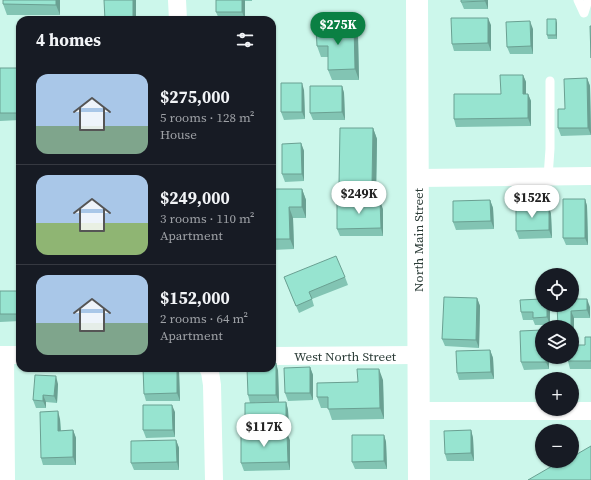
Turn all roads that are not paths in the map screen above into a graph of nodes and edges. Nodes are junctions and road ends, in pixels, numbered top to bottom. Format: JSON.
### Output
{"nodes":[{"id":1,"x":178,"y":0,"type":"edge"},
{"id":2,"x":417,"y":0,"type":"edge"},
{"id":3,"x":578,"y":0,"type":"edge"},
{"id":4,"x":588,"y":0,"type":"edge"},
{"id":5,"x":588,"y":13,"type":"edge"},
{"id":6,"x":178,"y":16,"type":"edge"},
{"id":7,"x":550,"y":81,"type":"dead end"},
{"id":8,"x":548,"y":176,"type":"junction"},
{"id":9,"x":591,"y":176,"type":"edge"},
{"id":10,"x":419,"y":178,"type":"junction"},
{"id":11,"x":8,"y":355,"type":"edge"},
{"id":12,"x":418,"y":355,"type":"junction"},
{"id":13,"x":276,"y":356,"type":"edge"},
{"id":14,"x":210,"y":372,"type":"edge"},
{"id":15,"x":591,"y":410,"type":"edge"},
{"id":16,"x":418,"y":411,"type":"junction"},
{"id":17,"x":6,"y":480,"type":"edge"},
{"id":18,"x":214,"y":480,"type":"edge"},
{"id":19,"x":419,"y":480,"type":"edge"}],
"edges":[{"from":1,"to":6,"type":"street"},
{"from":2,"to":10,"type":"main road","name":"North Main Street"},
{"from":3,"to":5,"type":"lane"},
{"from":4,"to":5,"type":"lane"},
{"from":7,"to":8,"type":"lane"},
{"from":8,"to":9,"type":"street"},
{"from":8,"to":10,"type":"street"},
{"from":10,"to":12,"type":"main road","name":"North Main Street"},
{"from":11,"to":17,"type":"street"},
{"from":12,"to":13,"type":"street","name":"West North Street"},
{"from":12,"to":16,"type":"main road","name":"North Main Street"},
{"from":14,"to":18,"type":"street"},
{"from":15,"to":16,"type":"street"},
{"from":16,"to":19,"type":"main road","name":"North Main Street"}]}
